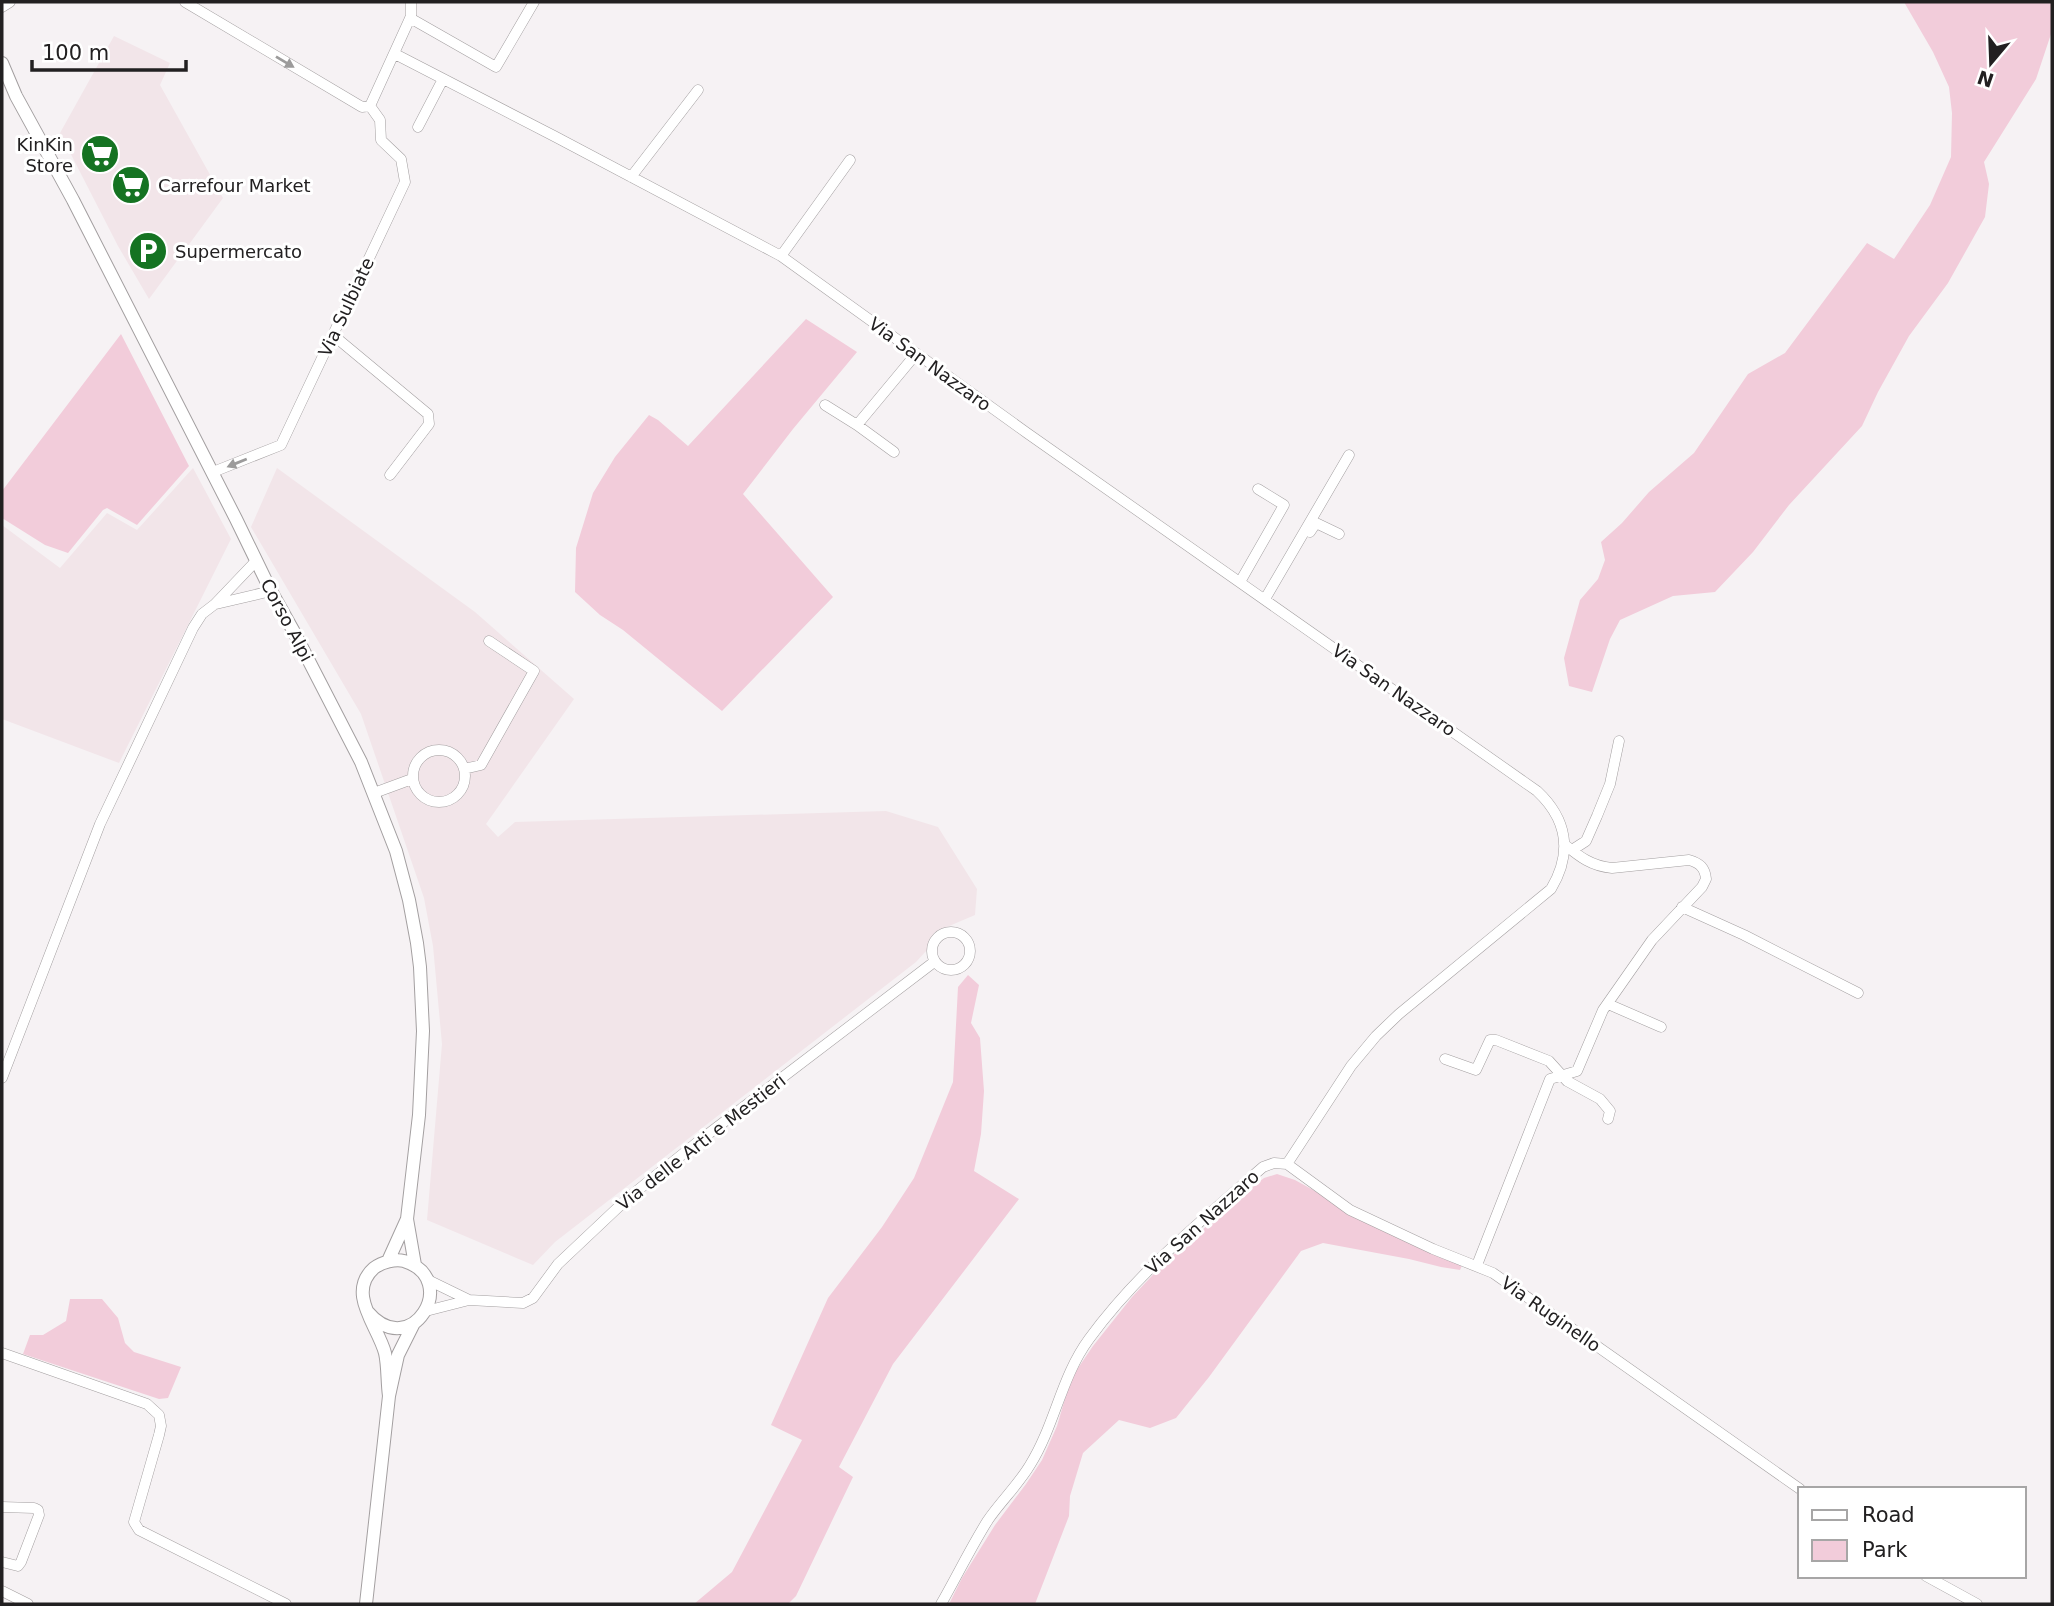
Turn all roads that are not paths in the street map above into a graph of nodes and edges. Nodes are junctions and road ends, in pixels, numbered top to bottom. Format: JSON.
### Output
{"nodes":[{"id":1,"x":10,"y":2,"type":"edge"},
{"id":2,"x":185,"y":2,"type":"edge"},
{"id":3,"x":411,"y":2,"type":"edge"},
{"id":4,"x":534,"y":2,"type":"edge"},
{"id":5,"x":2,"y":7,"type":"edge"},
{"id":6,"x":410,"y":18,"type":"junction"},
{"id":7,"x":395,"y":54,"type":"junction"},
{"id":8,"x":2,"y":63,"type":"edge"},
{"id":9,"x":443,"y":79,"type":"junction"},
{"id":10,"x":698,"y":90,"type":"dead end"},
{"id":11,"x":370,"y":106,"type":"junction"},
{"id":12,"x":418,"y":127,"type":"dead end"},
{"id":13,"x":850,"y":160,"type":"dead end"},
{"id":14,"x":631,"y":177,"type":"junction"},
{"id":15,"x":781,"y":256,"type":"junction"},
{"id":16,"x":333,"y":335,"type":"junction"},
{"id":17,"x":916,"y":354,"type":"junction"},
{"id":18,"x":825,"y":405,"type":"dead end"},
{"id":19,"x":856,"y":425,"type":"junction"},
{"id":20,"x":894,"y":452,"type":"dead end"},
{"id":21,"x":1349,"y":455,"type":"dead end"},
{"id":22,"x":213,"y":472,"type":"junction"},
{"id":23,"x":390,"y":475,"type":"dead end"},
{"id":24,"x":1258,"y":489,"type":"dead end"},
{"id":25,"x":1339,"y":534,"type":"dead end"},
{"id":26,"x":256,"y":561,"type":"junction"},
{"id":27,"x":1240,"y":582,"type":"junction"},
{"id":28,"x":271,"y":591,"type":"junction"},
{"id":29,"x":1268,"y":601,"type":"junction"},
{"id":30,"x":215,"y":604,"type":"junction"},
{"id":31,"x":489,"y":641,"type":"dead end"},
{"id":32,"x":1619,"y":741,"type":"dead end"},
{"id":33,"x":464,"y":769,"type":"junction"},
{"id":34,"x":412,"y":779,"type":"junction"},
{"id":35,"x":374,"y":793,"type":"junction"},
{"id":36,"x":1568,"y":847,"type":"junction"},
{"id":37,"x":1682,"y":907,"type":"junction"},
{"id":38,"x":934,"y":962,"type":"junction"},
{"id":39,"x":1858,"y":993,"type":"dead end"},
{"id":40,"x":1606,"y":1007,"type":"junction"},
{"id":41,"x":1661,"y":1027,"type":"dead end"},
{"id":42,"x":1445,"y":1059,"type":"dead end"},
{"id":43,"x":1561,"y":1075,"type":"junction"},
{"id":44,"x":2,"y":1078,"type":"edge"},
{"id":45,"x":1608,"y":1119,"type":"dead end"},
{"id":46,"x":1287,"y":1164,"type":"junction"},
{"id":47,"x":407,"y":1219,"type":"junction"},
{"id":48,"x":388,"y":1261,"type":"junction"},
{"id":49,"x":415,"y":1265,"type":"junction"},
{"id":50,"x":1477,"y":1265,"type":"junction"},
{"id":51,"x":428,"y":1280,"type":"junction"},
{"id":52,"x":469,"y":1300,"type":"junction"},
{"id":53,"x":367,"y":1311,"type":"junction"},
{"id":54,"x":426,"y":1311,"type":"junction"},
{"id":55,"x":414,"y":1323,"type":"junction"},
{"id":56,"x":2,"y":1353,"type":"edge"},
{"id":57,"x":388,"y":1396,"type":"junction"},
{"id":58,"x":1798,"y":1488,"type":"edge"},
{"id":59,"x":2,"y":1507,"type":"edge"},
{"id":60,"x":2,"y":1562,"type":"edge"},
{"id":61,"x":1930,"y":1578,"type":"edge"},
{"id":62,"x":2,"y":1591,"type":"edge"},
{"id":63,"x":27,"y":1604,"type":"edge"},
{"id":64,"x":286,"y":1604,"type":"edge"},
{"id":65,"x":366,"y":1604,"type":"edge"},
{"id":66,"x":941,"y":1604,"type":"edge"},
{"id":67,"x":1977,"y":1604,"type":"edge"}],
"edges":[{"from":1,"to":5,"type":"street"},
{"from":2,"to":11,"type":"street","one_way":true},
{"from":3,"to":6,"type":"street"},
{"from":4,"to":6,"type":"street"},
{"from":6,"to":7,"type":"street"},
{"from":7,"to":9,"type":"street","name":"Via San Nazzaro"},
{"from":7,"to":11,"type":"street"},
{"from":8,"to":22,"type":"main road","name":"Corso Alpi"},
{"from":9,"to":12,"type":"street"},
{"from":9,"to":14,"type":"street","name":"Via San Nazzaro"},
{"from":10,"to":14,"type":"street"},
{"from":11,"to":16,"type":"street","name":"Via Sulbiate"},
{"from":13,"to":15,"type":"street"},
{"from":14,"to":15,"type":"street","name":"Via San Nazzaro"},
{"from":15,"to":17,"type":"street","name":"Via San Nazzaro"},
{"from":16,"to":22,"type":"street","name":"Via Sulbiate","one_way":true},
{"from":16,"to":23,"type":"street"},
{"from":17,"to":19,"type":"street"},
{"from":17,"to":27,"type":"street","name":"Via San Nazzaro"},
{"from":18,"to":19,"type":"street"},
{"from":19,"to":20,"type":"street"},
{"from":21,"to":29,"type":"street"},
{"from":22,"to":26,"type":"main road","name":"Corso Alpi"},
{"from":24,"to":27,"type":"street"},
{"from":25,"to":29,"type":"street"},
{"from":26,"to":28,"type":"main road","name":"Corso Alpi"},
{"from":26,"to":30,"type":"street"},
{"from":27,"to":29,"type":"street","name":"Via San Nazzaro"},
{"from":28,"to":30,"type":"street"},
{"from":28,"to":35,"type":"main road","name":"Corso Alpi"},
{"from":29,"to":36,"type":"street","name":"Via San Nazzaro"},
{"from":30,"to":44,"type":"street"},
{"from":31,"to":33,"type":"street"},
{"from":32,"to":36,"type":"street"},
{"from":33,"to":34,"type":"street"},
{"from":33,"to":34,"type":"street"},
{"from":34,"to":35,"type":"street"},
{"from":35,"to":47,"type":"main road","name":"Corso Alpi"},
{"from":36,"to":37,"type":"street"},
{"from":36,"to":46,"type":"street","name":"Via San Nazzaro"},
{"from":37,"to":39,"type":"street"},
{"from":37,"to":40,"type":"street"},
{"from":38,"to":38,"type":"street"},
{"from":38,"to":52,"type":"street","name":"Via delle Arti e Mestieri"},
{"from":40,"to":41,"type":"street"},
{"from":40,"to":43,"type":"street"},
{"from":42,"to":43,"type":"street"},
{"from":43,"to":45,"type":"street"},
{"from":43,"to":50,"type":"street"},
{"from":46,"to":50,"type":"street","name":"Via Ruginello"},
{"from":46,"to":66,"type":"street","name":"Via San Nazzaro"},
{"from":47,"to":48,"type":"main road","name":"Corso Alpi"},
{"from":47,"to":49,"type":"main road","name":"Corso Alpi"},
{"from":48,"to":49,"type":"main road"},
{"from":48,"to":53,"type":"main road"},
{"from":49,"to":51,"type":"main road"},
{"from":50,"to":58,"type":"street","name":"Via Ruginello"},
{"from":51,"to":52,"type":"street","name":"Via delle Arti e Mestieri"},
{"from":51,"to":54,"type":"main road"},
{"from":52,"to":54,"type":"street","name":"Via delle Arti e Mestieri"},
{"from":53,"to":55,"type":"main road"},
{"from":53,"to":57,"type":"main road"},
{"from":54,"to":55,"type":"main road"},
{"from":55,"to":57,"type":"main road"},
{"from":56,"to":64,"type":"street"},
{"from":57,"to":65,"type":"main road"},
{"from":59,"to":60,"type":"street"},
{"from":61,"to":67,"type":"street"},
{"from":62,"to":63,"type":"street"}]}
